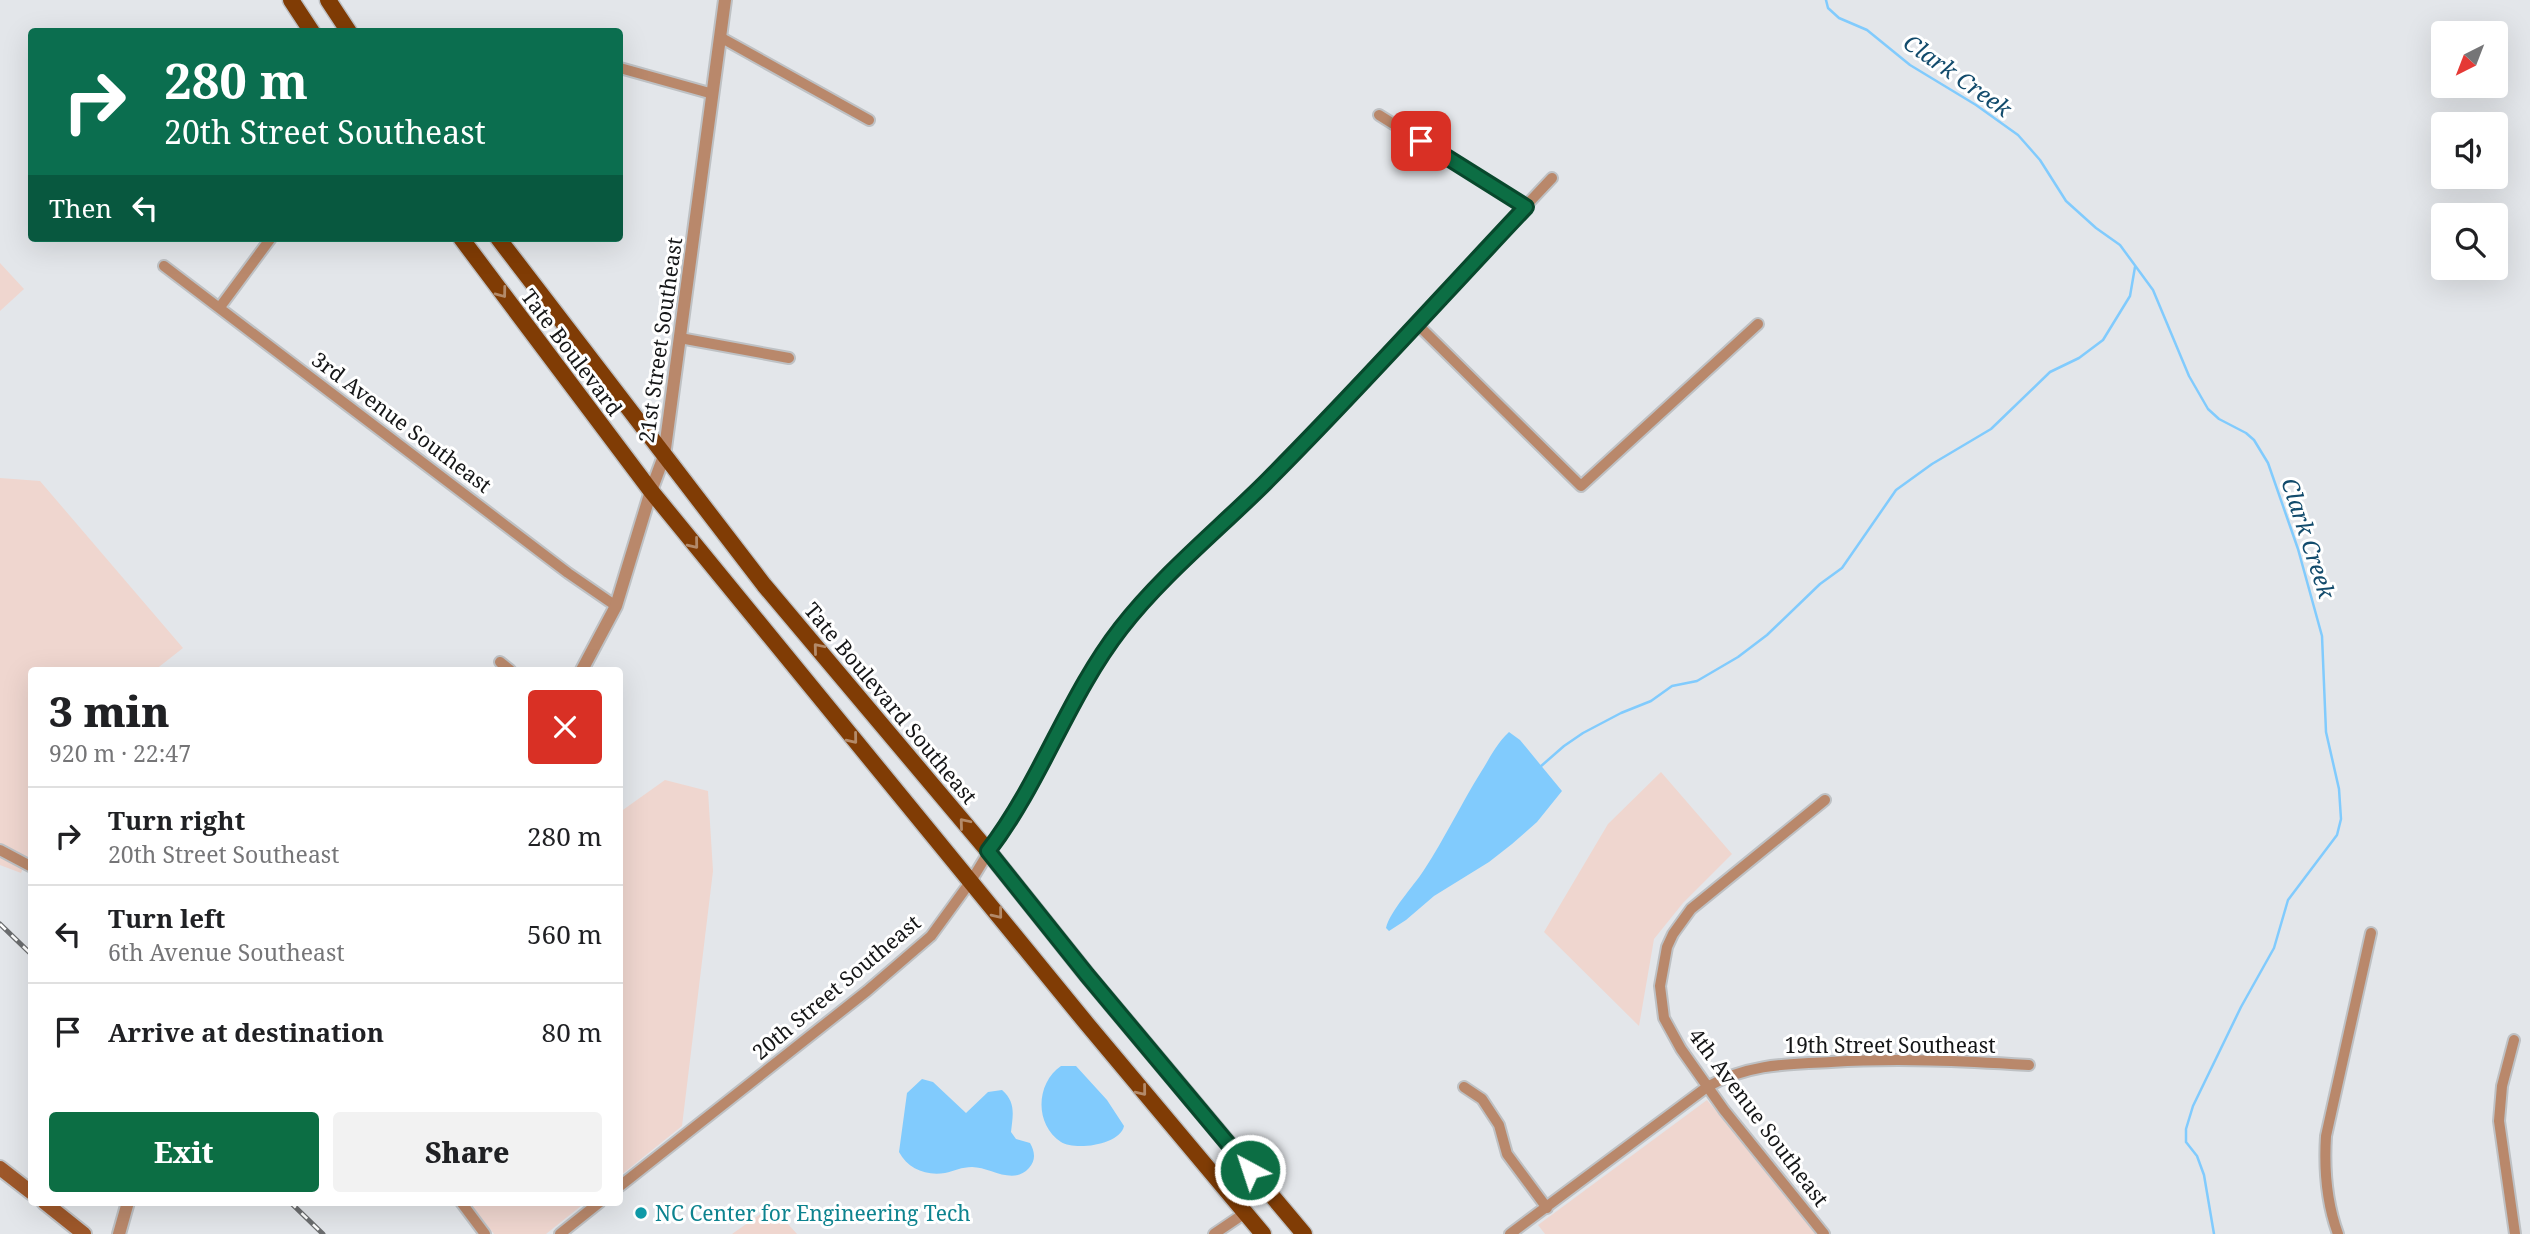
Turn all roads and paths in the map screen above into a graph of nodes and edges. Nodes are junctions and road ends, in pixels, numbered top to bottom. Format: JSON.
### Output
{"nodes":[{"id":1,"x":290,"y":0,"type":"edge"},
{"id":2,"x":328,"y":0,"type":"edge"},
{"id":3,"x":724,"y":0,"type":"edge"},
{"id":4,"x":309,"y":28,"type":"edge"},
{"id":5,"x":346,"y":28,"type":"edge"},
{"id":6,"x":720,"y":37,"type":"junction"},
{"id":7,"x":623,"y":69,"type":"edge"},
{"id":8,"x":713,"y":94,"type":"junction"},
{"id":9,"x":1379,"y":115,"type":"dead end"},
{"id":10,"x":869,"y":120,"type":"dead end"},
{"id":11,"x":1552,"y":178,"type":"dead end"},
{"id":12,"x":1526,"y":207,"type":"junction"},
{"id":13,"x":268,"y":242,"type":"edge"},
{"id":14,"x":464,"y":242,"type":"edge"},
{"id":15,"x":501,"y":242,"type":"edge"},
{"id":16,"x":164,"y":266,"type":"dead end"},
{"id":17,"x":220,"y":307,"type":"junction"},
{"id":18,"x":1417,"y":324,"type":"junction"},
{"id":19,"x":1758,"y":324,"type":"dead end"},
{"id":20,"x":680,"y":338,"type":"junction"},
{"id":21,"x":789,"y":358,"type":"dead end"},
{"id":22,"x":664,"y":456,"type":"junction"},
{"id":23,"x":651,"y":491,"type":"junction"},
{"id":24,"x":616,"y":606,"type":"junction"},
{"id":25,"x":500,"y":662,"type":"dead end"},
{"id":26,"x":506,"y":667,"type":"edge"},
{"id":27,"x":584,"y":667,"type":"edge"},
{"id":28,"x":1825,"y":800,"type":"dead end"},
{"id":29,"x":0,"y":850,"type":"edge"},
{"id":30,"x":988,"y":851,"type":"junction"},
{"id":31,"x":28,"y":864,"type":"edge"},
{"id":32,"x":971,"y":881,"type":"junction"},
{"id":33,"x":2371,"y":933,"type":"dead end"},
{"id":34,"x":2514,"y":1040,"type":"dead end"},
{"id":35,"x":2029,"y":1065,"type":"dead end"},
{"id":36,"x":1464,"y":1087,"type":"dead end"},
{"id":37,"x":1707,"y":1087,"type":"junction"},
{"id":38,"x":0,"y":1168,"type":"edge"},
{"id":39,"x":623,"y":1184,"type":"edge"},
{"id":40,"x":28,"y":1190,"type":"edge"},
{"id":41,"x":49,"y":1206,"type":"edge"},
{"id":42,"x":127,"y":1206,"type":"edge"},
{"id":43,"x":464,"y":1206,"type":"edge"},
{"id":44,"x":595,"y":1206,"type":"edge"},
{"id":45,"x":1547,"y":1208,"type":"junction"},
{"id":46,"x":1245,"y":1213,"type":"junction"},
{"id":47,"x":84,"y":1234,"type":"edge"},
{"id":48,"x":119,"y":1234,"type":"edge"},
{"id":49,"x":485,"y":1234,"type":"edge"},
{"id":50,"x":560,"y":1234,"type":"edge"},
{"id":51,"x":1214,"y":1234,"type":"edge"},
{"id":52,"x":1263,"y":1234,"type":"edge"},
{"id":53,"x":1304,"y":1234,"type":"edge"},
{"id":54,"x":1510,"y":1234,"type":"edge"},
{"id":55,"x":1825,"y":1234,"type":"edge"},
{"id":56,"x":2338,"y":1234,"type":"edge"},
{"id":57,"x":2515,"y":1234,"type":"edge"}],
"edges":[{"from":1,"to":4,"type":"main road"},
{"from":2,"to":5,"type":"main road"},
{"from":3,"to":6,"type":"street","name":"21st Street Southeast"},
{"from":6,"to":8,"type":"street","name":"21st Street Southeast"},
{"from":6,"to":10,"type":"street"},
{"from":7,"to":8,"type":"street"},
{"from":8,"to":20,"type":"street","name":"21st Street Southeast"},
{"from":9,"to":12,"type":"street"},
{"from":11,"to":12,"type":"street","name":"20th Street Southeast"},
{"from":12,"to":18,"type":"street","name":"20th Street Southeast"},
{"from":13,"to":17,"type":"street"},
{"from":14,"to":23,"type":"main road","name":"Tate Boulevard","one_way":true},
{"from":15,"to":22,"type":"main road","name":"Tate Boulevard"},
{"from":16,"to":17,"type":"street","name":"3rd Avenue Southeast"},
{"from":17,"to":24,"type":"street","name":"3rd Avenue Southeast"},
{"from":18,"to":19,"type":"street"},
{"from":18,"to":30,"type":"street","name":"20th Street Southeast"},
{"from":20,"to":21,"type":"street"},
{"from":20,"to":22,"type":"street","name":"21st Street Southeast"},
{"from":22,"to":23,"type":"street","name":"21st Street Southeast"},
{"from":30,"to":22,"type":"main road","name":"Tate Boulevard Southeast","one_way":true},
{"from":23,"to":24,"type":"street","name":"21st Street Southeast"},
{"from":23,"to":32,"type":"main road","one_way":true},
{"from":24,"to":27,"type":"street","name":"21st Street Southeast"},
{"from":25,"to":26,"type":"street"},
{"from":28,"to":37,"type":"street","name":"4th Avenue Southeast"},
{"from":29,"to":31,"type":"street"},
{"from":30,"to":32,"type":"street","name":"20th Street Southeast"},
{"from":30,"to":53,"type":"main road","name":"Tate Boulevard Southeast"},
{"from":32,"to":39,"type":"street","name":"20th Street Southeast"},
{"from":32,"to":46,"type":"main road","one_way":true},
{"from":33,"to":56,"type":"street"},
{"from":34,"to":57,"type":"street"},
{"from":35,"to":37,"type":"street","name":"19th Street Southeast"},
{"from":36,"to":45,"type":"street"},
{"from":37,"to":45,"type":"street","name":"19th Street Southeast"},
{"from":37,"to":55,"type":"street","name":"4th Avenue Southeast"},
{"from":38,"to":40,"type":"main road"},
{"from":41,"to":47,"type":"main road"},
{"from":42,"to":48,"type":"street"},
{"from":43,"to":49,"type":"street"},
{"from":44,"to":50,"type":"street"},
{"from":45,"to":54,"type":"street","name":"19th Street Southeast"},
{"from":46,"to":51,"type":"street"},
{"from":46,"to":52,"type":"main road"}]}
